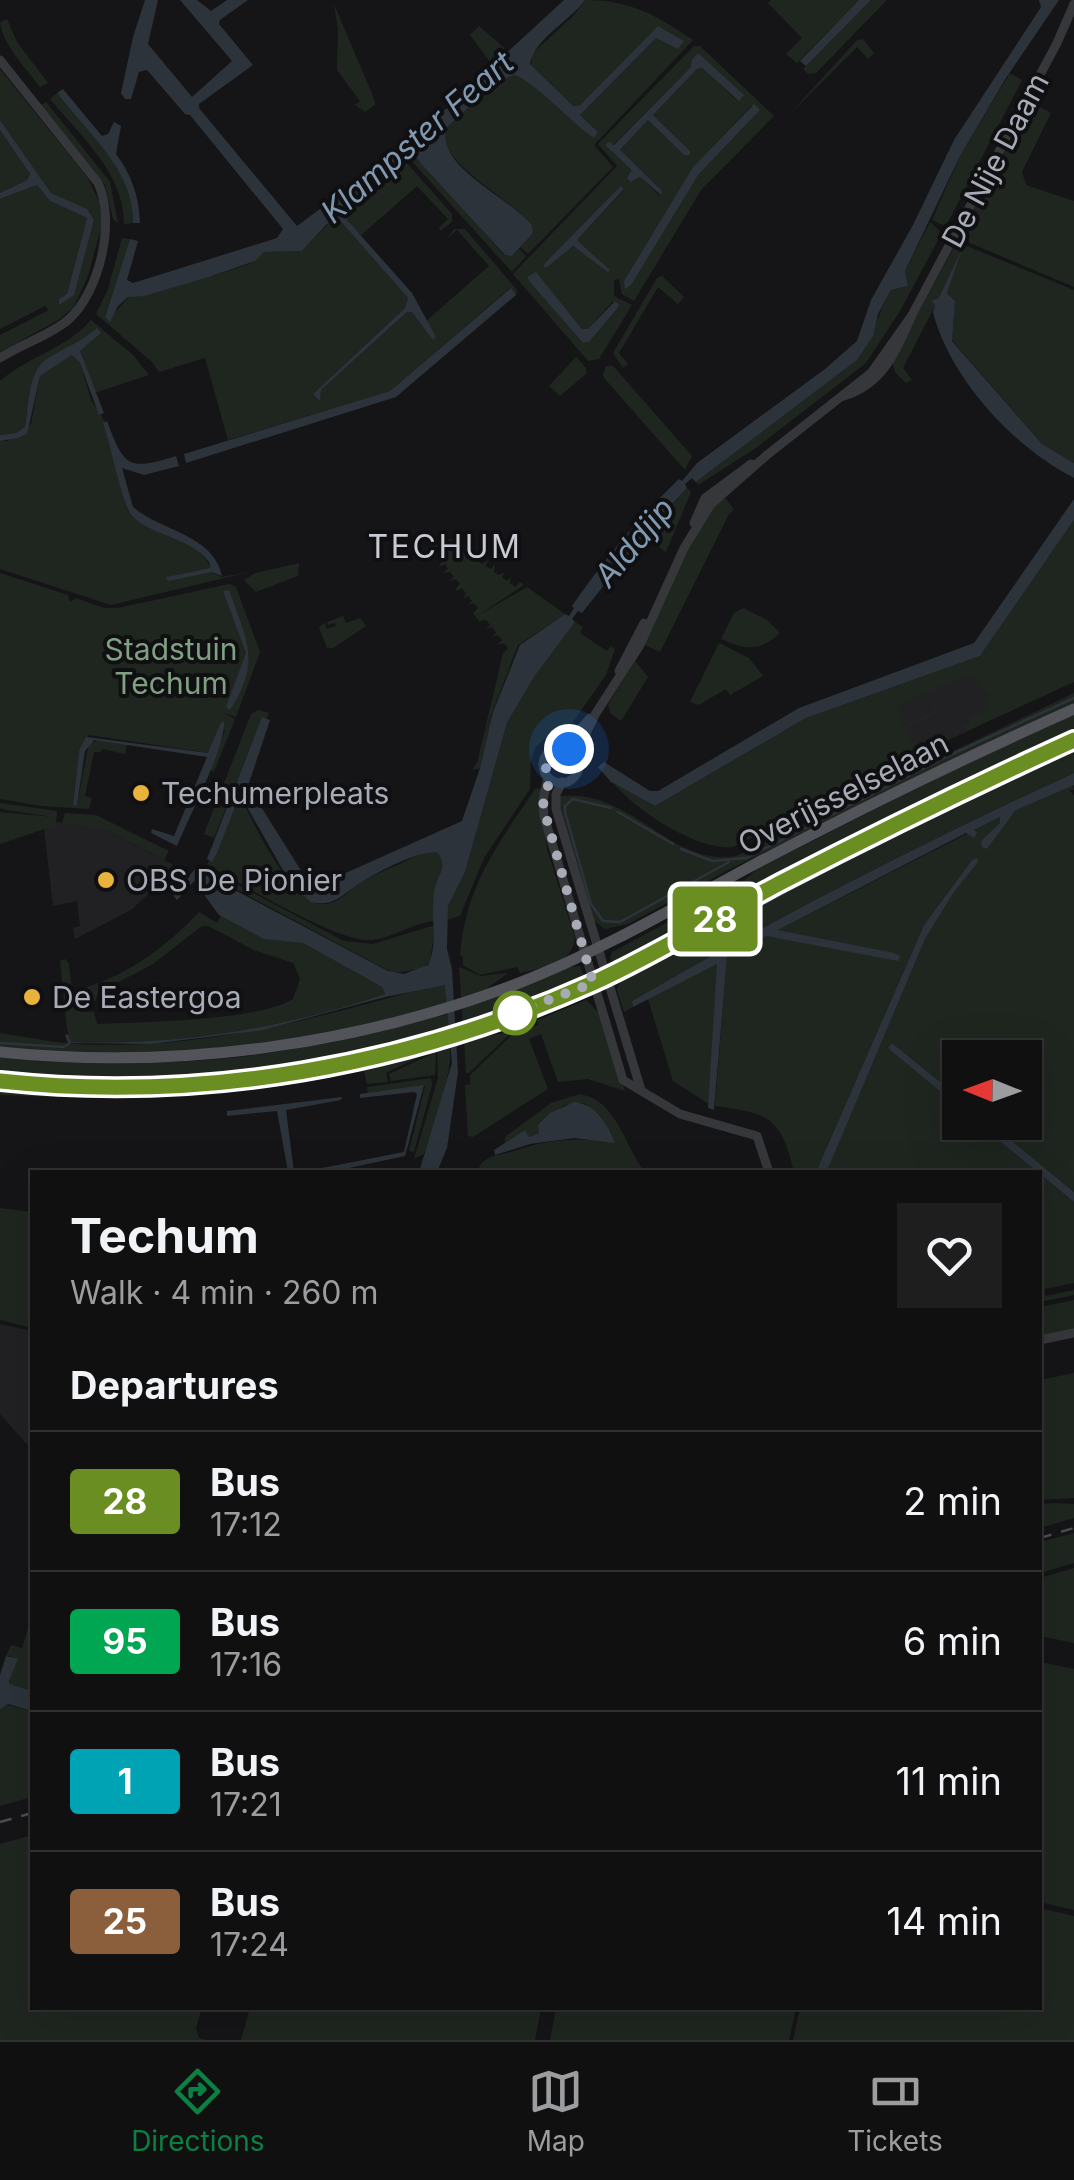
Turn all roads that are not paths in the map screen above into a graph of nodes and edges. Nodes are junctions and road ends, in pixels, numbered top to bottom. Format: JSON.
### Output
{"nodes":[{"id":1,"x":1074,"y":4,"type":"edge"},
{"id":2,"x":0,"y":60,"type":"edge"},
{"id":3,"x":0,"y":358,"type":"edge"},
{"id":4,"x":1074,"y":708,"type":"edge"},
{"id":5,"x":596,"y":713,"type":"junction"},
{"id":6,"x":1074,"y":740,"type":"edge"},
{"id":7,"x":564,"y":747,"type":"junction"},
{"id":8,"x":576,"y":754,"type":"junction"},
{"id":9,"x":548,"y":777,"type":"junction"},
{"id":10,"x":562,"y":782,"type":"junction"},
{"id":11,"x":600,"y":948,"type":"junction"},
{"id":12,"x":584,"y":955,"type":"junction"},
{"id":13,"x":606,"y":976,"type":"junction"},
{"id":14,"x":593,"y":983,"type":"junction"},
{"id":15,"x":0,"y":1052,"type":"edge"},
{"id":16,"x":0,"y":1080,"type":"edge"},
{"id":17,"x":641,"y":1090,"type":"junction"},
{"id":18,"x":768,"y":1170,"type":"edge"},
{"id":19,"x":1074,"y":1333,"type":"edge"},
{"id":20,"x":1042,"y":1340,"type":"edge"}],
"edges":[{"from":1,"to":5,"type":"street","name":"De Nije Daam"},
{"from":2,"to":3,"type":"street"},
{"from":4,"to":11,"type":"main road","name":"Overijsselselaan"},
{"from":5,"to":7,"type":"street","name":"De Nije Daam"},
{"from":5,"to":8,"type":"street","name":"De Nije Daam"},
{"from":6,"to":13,"type":"main road","name":"Overijsselselaan"},
{"from":7,"to":8,"type":"street"},
{"from":7,"to":9,"type":"street"},
{"from":8,"to":10,"type":"street"},
{"from":9,"to":10,"type":"street"},
{"from":9,"to":12,"type":"street"},
{"from":10,"to":11,"type":"street"},
{"from":11,"to":12,"type":"main road","name":"Overijsselselaan"},
{"from":11,"to":13,"type":"street"},
{"from":12,"to":14,"type":"street"},
{"from":12,"to":15,"type":"main road","name":"Overijsselselaan"},
{"from":13,"to":14,"type":"main road","name":"Overijsselselaan"},
{"from":13,"to":17,"type":"street"},
{"from":14,"to":16,"type":"main road","name":"Overijsselselaan"},
{"from":14,"to":17,"type":"street"},
{"from":17,"to":18,"type":"street"},
{"from":19,"to":20,"type":"street"}]}
